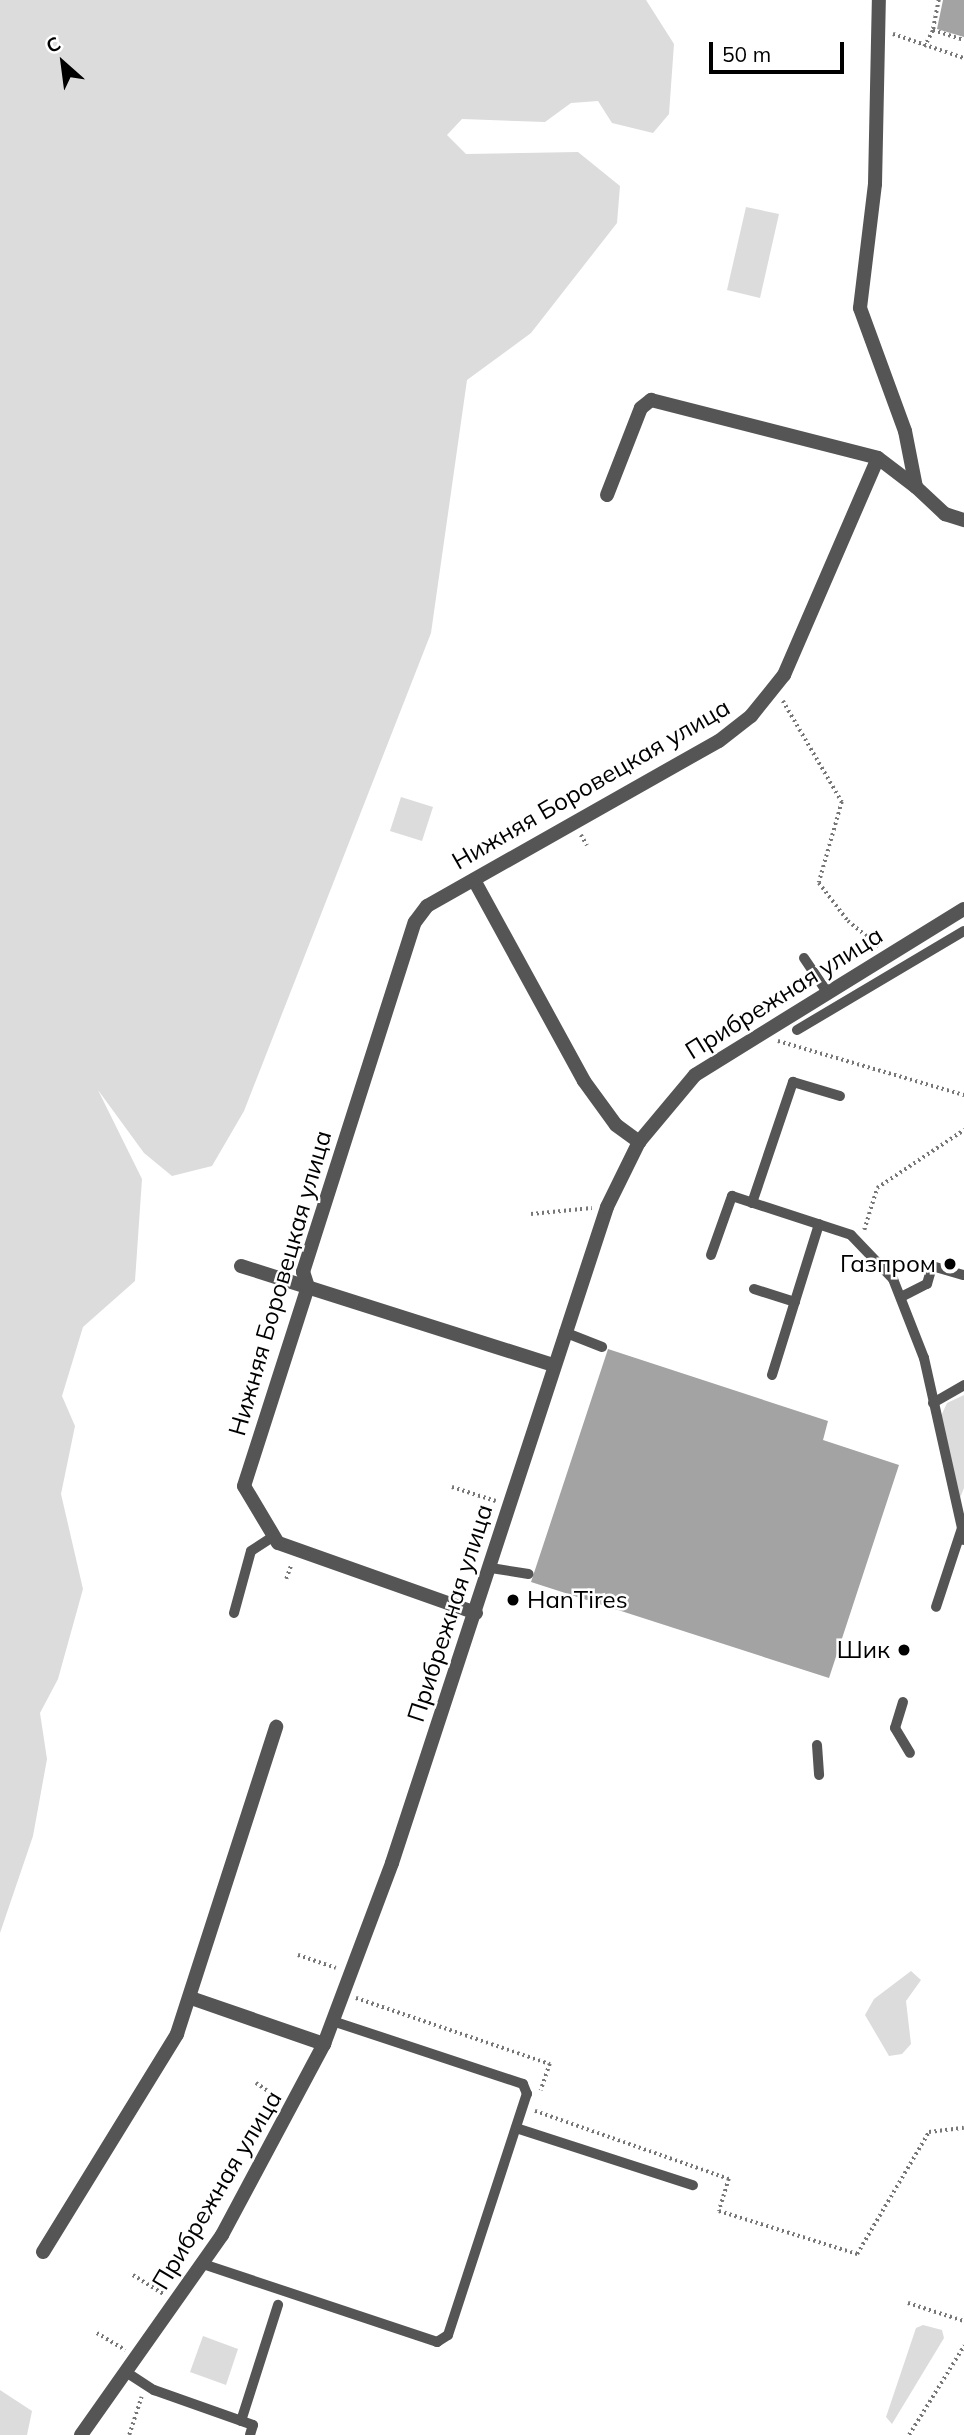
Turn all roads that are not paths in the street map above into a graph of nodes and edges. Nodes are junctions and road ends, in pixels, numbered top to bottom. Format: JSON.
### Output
{"nodes":[{"id":1,"x":879,"y":0,"type":"edge"},
{"id":2,"x":878,"y":458,"type":"junction"},
{"id":3,"x":916,"y":487,"type":"junction"},
{"id":4,"x":607,"y":495,"type":"dead end"},
{"id":5,"x":964,"y":520,"type":"edge"},
{"id":6,"x":474,"y":880,"type":"junction"},
{"id":7,"x":964,"y":909,"type":"edge"},
{"id":8,"x":964,"y":931,"type":"edge"},
{"id":9,"x":804,"y":958,"type":"dead end"},
{"id":10,"x":825,"y":991,"type":"junction"},
{"id":11,"x":797,"y":1030,"type":"dead end"},
{"id":12,"x":840,"y":1096,"type":"dead end"},
{"id":13,"x":639,"y":1142,"type":"junction"},
{"id":14,"x":752,"y":1203,"type":"junction"},
{"id":15,"x":819,"y":1224,"type":"junction"},
{"id":16,"x":711,"y":1255,"type":"dead end"},
{"id":17,"x":241,"y":1266,"type":"dead end"},
{"id":18,"x":964,"y":1275,"type":"edge"},
{"id":19,"x":308,"y":1287,"type":"junction"},
{"id":20,"x":754,"y":1289,"type":"dead end"},
{"id":21,"x":901,"y":1297,"type":"junction"},
{"id":22,"x":795,"y":1302,"type":"junction"},
{"id":23,"x":564,"y":1332,"type":"junction"},
{"id":24,"x":602,"y":1347,"type":"dead end"},
{"id":25,"x":554,"y":1365,"type":"junction"},
{"id":26,"x":772,"y":1375,"type":"dead end"},
{"id":27,"x":964,"y":1385,"type":"edge"},
{"id":28,"x":933,"y":1403,"type":"junction"},
{"id":29,"x":963,"y":1529,"type":"edge"},
{"id":30,"x":276,"y":1539,"type":"junction"},
{"id":31,"x":491,"y":1568,"type":"junction"},
{"id":32,"x":529,"y":1574,"type":"dead end"},
{"id":33,"x":936,"y":1606,"type":"dead end"},
{"id":34,"x":234,"y":1613,"type":"dead end"},
{"id":35,"x":476,"y":1613,"type":"junction"},
{"id":36,"x":903,"y":1702,"type":"dead end"},
{"id":37,"x":276,"y":1727,"type":"dead end"},
{"id":38,"x":817,"y":1745,"type":"dead end"},
{"id":39,"x":910,"y":1753,"type":"dead end"},
{"id":40,"x":819,"y":1775,"type":"dead end"},
{"id":41,"x":191,"y":1998,"type":"junction"},
{"id":42,"x":333,"y":2021,"type":"junction"},
{"id":43,"x":324,"y":2044,"type":"junction"},
{"id":44,"x":516,"y":2128,"type":"junction"},
{"id":45,"x":693,"y":2185,"type":"dead end"},
{"id":46,"x":43,"y":2252,"type":"dead end"},
{"id":47,"x":203,"y":2264,"type":"junction"},
{"id":48,"x":278,"y":2305,"type":"dead end"},
{"id":49,"x":129,"y":2374,"type":"junction"},
{"id":50,"x":241,"y":2421,"type":"junction"},
{"id":51,"x":81,"y":2435,"type":"edge"},
{"id":52,"x":250,"y":2435,"type":"edge"}],
"edges":[{"from":1,"to":3,"type":"street"},
{"from":2,"to":3,"type":"street"},
{"from":2,"to":4,"type":"street"},
{"from":2,"to":6,"type":"street","name":"Нижняя Боровецкая улица"},
{"from":3,"to":5,"type":"street"},
{"from":6,"to":13,"type":"street"},
{"from":6,"to":19,"type":"street","name":"Нижняя Боровецкая улица"},
{"from":7,"to":10,"type":"street","name":"Прибрежная улица"},
{"from":8,"to":11,"type":"lane"},
{"from":9,"to":10,"type":"lane"},
{"from":10,"to":13,"type":"street","name":"Прибрежная улица"},
{"from":12,"to":14,"type":"lane"},
{"from":13,"to":23,"type":"street","name":"Прибрежная улица"},
{"from":14,"to":15,"type":"lane"},
{"from":14,"to":16,"type":"lane"},
{"from":15,"to":21,"type":"lane"},
{"from":15,"to":22,"type":"lane"},
{"from":17,"to":19,"type":"street"},
{"from":18,"to":21,"type":"lane"},
{"from":19,"to":25,"type":"street"},
{"from":19,"to":30,"type":"street","name":"Нижняя Боровецкая улица"},
{"from":20,"to":22,"type":"lane"},
{"from":21,"to":28,"type":"lane"},
{"from":22,"to":26,"type":"lane"},
{"from":23,"to":24,"type":"lane"},
{"from":23,"to":25,"type":"street","name":"Прибрежная улица"},
{"from":25,"to":31,"type":"street","name":"Прибрежная улица"},
{"from":27,"to":28,"type":"lane"},
{"from":28,"to":29,"type":"lane"},
{"from":29,"to":33,"type":"lane"},
{"from":30,"to":34,"type":"lane"},
{"from":30,"to":35,"type":"street"},
{"from":31,"to":32,"type":"lane"},
{"from":31,"to":35,"type":"street","name":"Прибрежная улица"},
{"from":35,"to":42,"type":"street","name":"Прибрежная улица"},
{"from":36,"to":39,"type":"lane"},
{"from":37,"to":41,"type":"street"},
{"from":38,"to":40,"type":"lane"},
{"from":41,"to":43,"type":"street"},
{"from":41,"to":46,"type":"street"},
{"from":42,"to":43,"type":"street","name":"Прибрежная улица"},
{"from":42,"to":44,"type":"lane"},
{"from":43,"to":47,"type":"street","name":"Прибрежная улица"},
{"from":44,"to":45,"type":"lane"},
{"from":44,"to":47,"type":"lane"},
{"from":47,"to":49,"type":"street","name":"Прибрежная улица"},
{"from":48,"to":50,"type":"lane"},
{"from":49,"to":50,"type":"lane"},
{"from":49,"to":51,"type":"street","name":"Прибрежная улица"},
{"from":50,"to":52,"type":"lane"}]}
